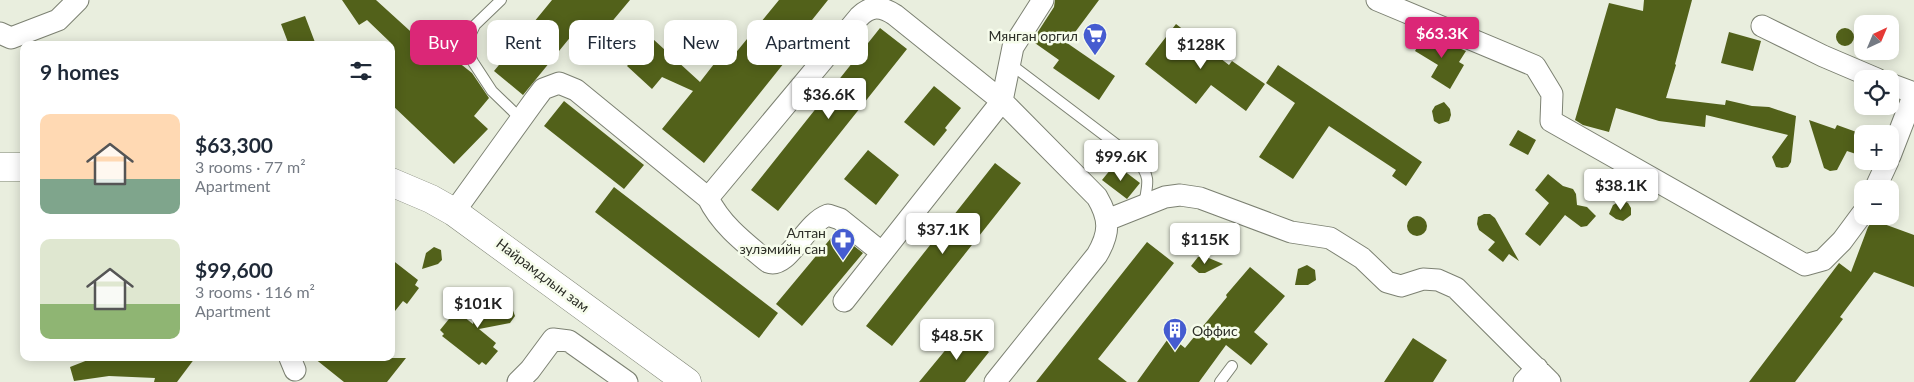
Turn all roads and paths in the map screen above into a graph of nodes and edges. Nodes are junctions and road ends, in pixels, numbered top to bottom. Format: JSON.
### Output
{"nodes":[{"id":1,"x":78,"y":0,"type":"edge"},
{"id":2,"x":501,"y":0,"type":"edge"},
{"id":3,"x":1043,"y":0,"type":"edge"},
{"id":4,"x":1377,"y":0,"type":"edge"},
{"id":5,"x":878,"y":4,"type":"edge"},
{"id":6,"x":1762,"y":26,"type":"dead end"},
{"id":7,"x":0,"y":33,"type":"edge"},
{"id":8,"x":1010,"y":63,"type":"junction"},
{"id":9,"x":1855,"y":70,"type":"edge"},
{"id":10,"x":1899,"y":88,"type":"edge"},
{"id":11,"x":1914,"y":94,"type":"edge"},
{"id":12,"x":1002,"y":101,"type":"junction"},
{"id":13,"x":521,"y":119,"type":"junction"},
{"id":14,"x":1899,"y":133,"type":"edge"},
{"id":15,"x":0,"y":167,"type":"edge"},
{"id":16,"x":20,"y":167,"type":"edge"},
{"id":17,"x":395,"y":184,"type":"edge"},
{"id":18,"x":708,"y":198,"type":"junction"},
{"id":19,"x":1144,"y":204,"type":"junction"},
{"id":20,"x":454,"y":212,"type":"junction"},
{"id":21,"x":1107,"y":220,"type":"junction"},
{"id":22,"x":1854,"y":225,"type":"edge"},
{"id":23,"x":881,"y":252,"type":"junction"},
{"id":24,"x":844,"y":301,"type":"dead end"},
{"id":25,"x":1232,"y":366,"type":"dead end"},
{"id":26,"x":1537,"y":377,"type":"edge"},
{"id":27,"x":518,"y":382,"type":"edge"},
{"id":28,"x":627,"y":382,"type":"edge"},
{"id":29,"x":687,"y":382,"type":"edge"},
{"id":30,"x":995,"y":382,"type":"edge"},
{"id":31,"x":1220,"y":382,"type":"edge"}],
"edges":[{"from":1,"to":7,"type":"street"},
{"from":2,"to":13,"type":"lane"},
{"from":3,"to":8,"type":"street"},
{"from":4,"to":22,"type":"street"},
{"from":5,"to":12,"type":"street"},
{"from":5,"to":18,"type":"street"},
{"from":6,"to":9,"type":"street"},
{"from":8,"to":12,"type":"street"},
{"from":8,"to":19,"type":"lane"},
{"from":10,"to":11,"type":"street"},
{"from":11,"to":14,"type":"street"},
{"from":12,"to":21,"type":"street"},
{"from":12,"to":23,"type":"street"},
{"from":13,"to":18,"type":"street"},
{"from":13,"to":20,"type":"street"},
{"from":15,"to":16,"type":"main road"},
{"from":17,"to":20,"type":"main road","name":"Найрамдлын зам"},
{"from":18,"to":23,"type":"street"},
{"from":19,"to":21,"type":"street"},
{"from":19,"to":26,"type":"street"},
{"from":20,"to":29,"type":"main road","name":"Найрамдлын зам"},
{"from":21,"to":30,"type":"street"},
{"from":23,"to":24,"type":"street"},
{"from":25,"to":31,"type":"lane"},
{"from":27,"to":28,"type":"street"}]}
